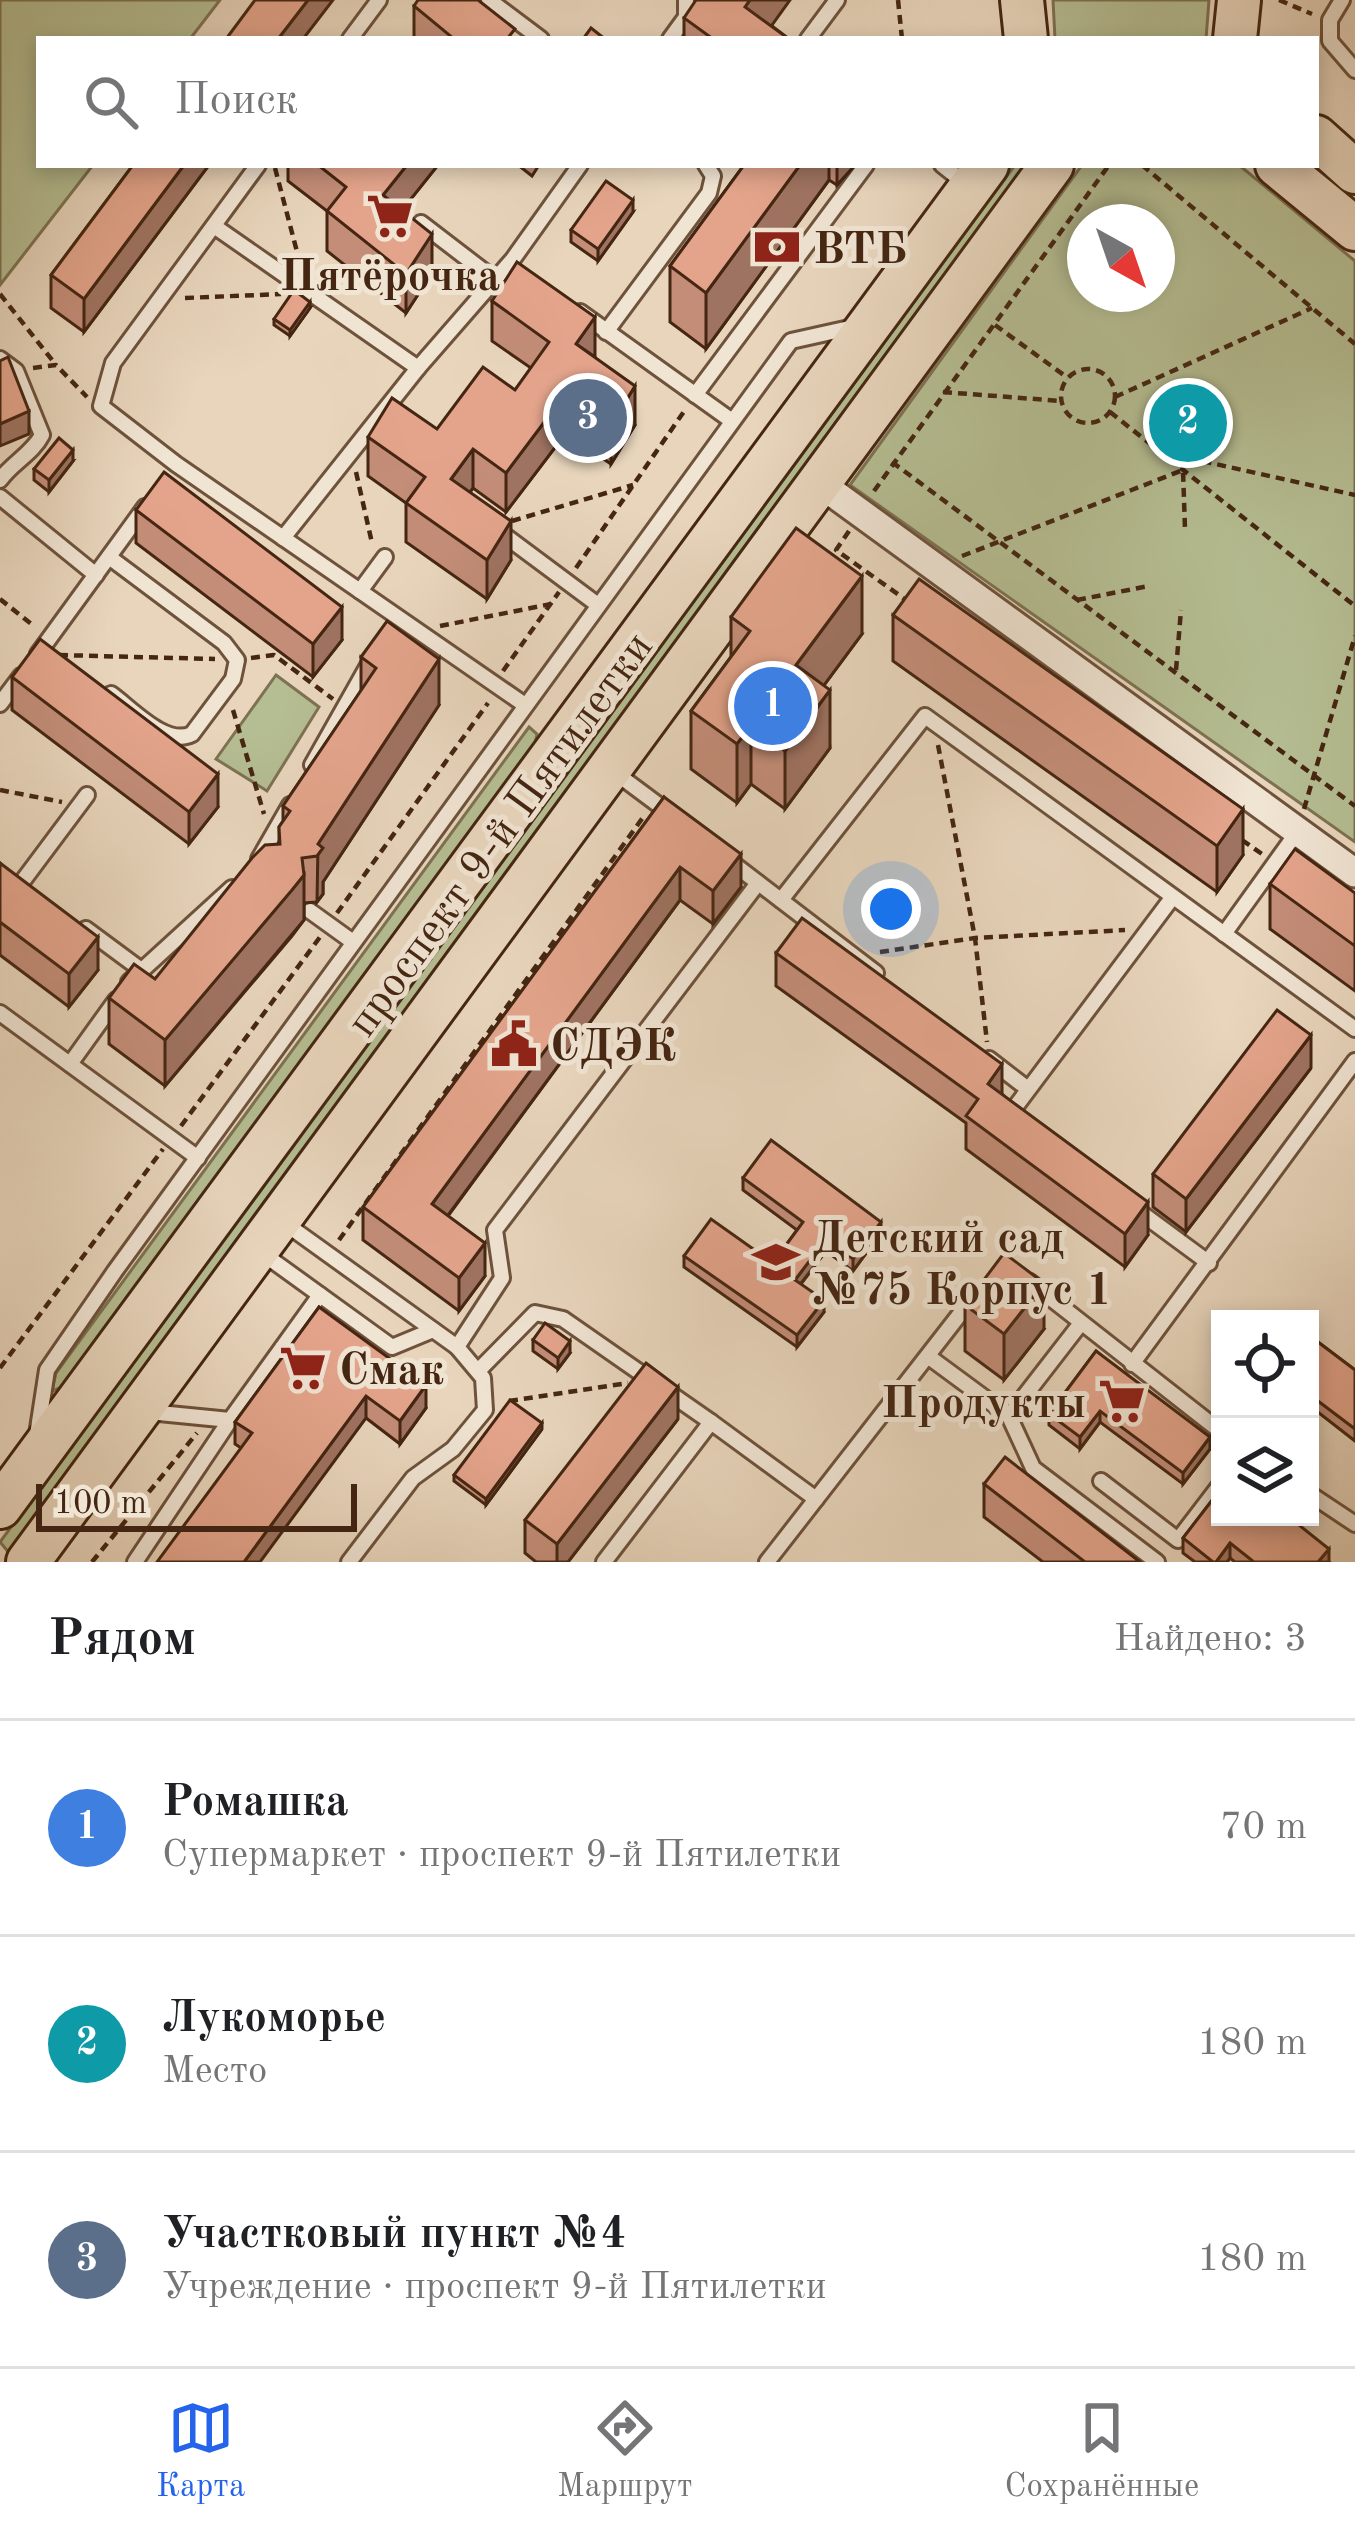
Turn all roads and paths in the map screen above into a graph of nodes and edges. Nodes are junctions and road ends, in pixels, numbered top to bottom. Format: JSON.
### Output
{"nodes":[{"id":1,"x":379,"y":0,"type":"edge"},
{"id":2,"x":489,"y":0,"type":"edge"},
{"id":3,"x":686,"y":0,"type":"edge"},
{"id":4,"x":837,"y":0,"type":"edge"},
{"id":5,"x":898,"y":0,"type":"edge"},
{"id":6,"x":1280,"y":0,"type":"edge"},
{"id":7,"x":1342,"y":0,"type":"edge"},
{"id":8,"x":1330,"y":20,"type":"junction"},
{"id":9,"x":352,"y":36,"type":"edge"},
{"id":10,"x":538,"y":36,"type":"edge"},
{"id":11,"x":672,"y":36,"type":"edge"},
{"id":12,"x":810,"y":36,"type":"edge"},
{"id":13,"x":902,"y":36,"type":"edge"},
{"id":14,"x":1355,"y":70,"type":"edge"},
{"id":15,"x":1319,"y":140,"type":"edge"},
{"id":16,"x":256,"y":168,"type":"edge"},
{"id":17,"x":276,"y":168,"type":"edge"},
{"id":18,"x":578,"y":168,"type":"edge"},
{"id":19,"x":708,"y":168,"type":"edge"},
{"id":20,"x":864,"y":168,"type":"edge"},
{"id":21,"x":1050,"y":168,"type":"edge"},
{"id":22,"x":1106,"y":168,"type":"edge"},
{"id":23,"x":1146,"y":168,"type":"edge"},
{"id":24,"x":1281,"y":168,"type":"edge"},
{"id":25,"x":1355,"y":172,"type":"edge"},
{"id":26,"x":967,"y":173,"type":"edge"},
{"id":27,"x":421,"y":223,"type":"edge"},
{"id":28,"x":214,"y":226,"type":"junction"},
{"id":29,"x":1355,"y":229,"type":"edge"},
{"id":30,"x":512,"y":260,"type":"junction"},
{"id":31,"x":531,"y":274,"type":"edge"},
{"id":32,"x":494,"y":279,"type":"junction"},
{"id":33,"x":308,"y":293,"type":"junction"},
{"id":34,"x":0,"y":294,"type":"edge"},
{"id":35,"x":161,"y":298,"type":"junction"},
{"id":36,"x":569,"y":303,"type":"edge"},
{"id":37,"x":1312,"y":308,"type":"junction"},
{"id":38,"x":870,"y":323,"type":"junction"},
{"id":39,"x":993,"y":323,"type":"junction"},
{"id":40,"x":606,"y":332,"type":"junction"},
{"id":41,"x":1355,"y":344,"type":"edge"},
{"id":42,"x":0,"y":359,"type":"edge"},
{"id":43,"x":56,"y":365,"type":"junction"},
{"id":44,"x":418,"y":368,"type":"junction"},
{"id":45,"x":16,"y":371,"type":"junction"},
{"id":46,"x":1068,"y":378,"type":"junction"},
{"id":47,"x":943,"y":392,"type":"junction"},
{"id":48,"x":695,"y":395,"type":"junction"},
{"id":49,"x":1115,"y":397,"type":"junction"},
{"id":50,"x":1061,"y":400,"type":"junction"},
{"id":51,"x":101,"y":406,"type":"junction"},
{"id":52,"x":1110,"y":412,"type":"junction"},
{"id":53,"x":732,"y":421,"type":"junction"},
{"id":54,"x":352,"y":452,"type":"junction"},
{"id":55,"x":1173,"y":462,"type":"junction"},
{"id":56,"x":176,"y":464,"type":"junction"},
{"id":57,"x":1183,"y":470,"type":"junction"},
{"id":58,"x":0,"y":480,"type":"edge"},
{"id":59,"x":162,"y":482,"type":"edge"},
{"id":60,"x":818,"y":482,"type":"junction"},
{"id":61,"x":633,"y":485,"type":"junction"},
{"id":62,"x":1355,"y":495,"type":"edge"},
{"id":63,"x":0,"y":497,"type":"edge"},
{"id":64,"x":149,"y":501,"type":"edge"},
{"id":65,"x":486,"y":522,"type":"joint"},
{"id":66,"x":1185,"y":529,"type":"dead end"},
{"id":67,"x":283,"y":538,"type":"junction"},
{"id":68,"x":1001,"y":543,"type":"junction"},
{"id":69,"x":836,"y":550,"type":"edge"},
{"id":70,"x":962,"y":556,"type":"dead end"},
{"id":71,"x":109,"y":557,"type":"junction"},
{"id":72,"x":381,"y":561,"type":"joint"},
{"id":73,"x":96,"y":575,"type":"junction"},
{"id":74,"x":568,"y":579,"type":"junction"},
{"id":75,"x":1149,"y":586,"type":"dead end"},
{"id":76,"x":360,"y":591,"type":"junction"},
{"id":77,"x":0,"y":599,"type":"edge"},
{"id":78,"x":1077,"y":600,"type":"junction"},
{"id":79,"x":550,"y":604,"type":"junction"},
{"id":80,"x":912,"y":604,"type":"edge"},
{"id":81,"x":598,"y":605,"type":"junction"},
{"id":82,"x":1355,"y":606,"type":"edge"},
{"id":83,"x":1181,"y":610,"type":"dead end"},
{"id":84,"x":396,"y":616,"type":"junction"},
{"id":85,"x":416,"y":630,"type":"junction"},
{"id":86,"x":386,"y":634,"type":"edge"},
{"id":87,"x":1355,"y":636,"type":"edge"},
{"id":88,"x":47,"y":641,"type":"junction"},
{"id":89,"x":376,"y":653,"type":"edge"},
{"id":90,"x":59,"y":655,"type":"joint"},
{"id":91,"x":238,"y":660,"type":"junction"},
{"id":92,"x":1176,"y":673,"type":"junction"},
{"id":93,"x":96,"y":682,"type":"edge"},
{"id":94,"x":496,"y":685,"type":"junction"},
{"id":95,"x":227,"y":688,"type":"junction"},
{"id":96,"x":0,"y":704,"type":"edge"},
{"id":97,"x":525,"y":705,"type":"junction"},
{"id":98,"x":345,"y":708,"type":"junction"},
{"id":99,"x":934,"y":723,"type":"junction"},
{"id":100,"x":609,"y":768,"type":"junction"},
{"id":101,"x":1314,"y":776,"type":"junction"},
{"id":102,"x":0,"y":790,"type":"edge"},
{"id":103,"x":83,"y":800,"type":"joint"},
{"id":104,"x":655,"y":802,"type":"junction"},
{"id":105,"x":1355,"y":806,"type":"edge"},
{"id":106,"x":689,"y":829,"type":"edge"},
{"id":107,"x":1298,"y":831,"type":"junction"},
{"id":108,"x":1236,"y":836,"type":"edge"},
{"id":109,"x":271,"y":838,"type":"junction"},
{"id":110,"x":706,"y":842,"type":"edge"},
{"id":111,"x":1274,"y":862,"type":"junction"},
{"id":112,"x":254,"y":869,"type":"junction"},
{"id":113,"x":1355,"y":873,"type":"edge"},
{"id":114,"x":272,"y":883,"type":"edge"},
{"id":115,"x":758,"y":883,"type":"junction"},
{"id":116,"x":39,"y":894,"type":"edge"},
{"id":117,"x":1172,"y":898,"type":"junction"},
{"id":118,"x":781,"y":900,"type":"junction"},
{"id":119,"x":310,"y":911,"type":"dead end"},
{"id":120,"x":72,"y":919,"type":"edge"},
{"id":121,"x":328,"y":924,"type":"junction"},
{"id":122,"x":1149,"y":929,"type":"junction"},
{"id":123,"x":1224,"y":934,"type":"junction"},
{"id":124,"x":975,"y":938,"type":"junction"},
{"id":125,"x":353,"y":942,"type":"junction"},
{"id":126,"x":854,"y":956,"type":"junction"},
{"id":127,"x":140,"y":968,"type":"junction"},
{"id":128,"x":887,"y":982,"type":"edge"},
{"id":129,"x":0,"y":1013,"type":"edge"},
{"id":130,"x":1355,"y":1029,"type":"edge"},
{"id":131,"x":972,"y":1046,"type":"edge"},
{"id":132,"x":989,"y":1059,"type":"junction"},
{"id":133,"x":1355,"y":1061,"type":"edge"},
{"id":134,"x":70,"y":1064,"type":"junction"},
{"id":135,"x":1028,"y":1089,"type":"junction"},
{"id":136,"x":1028,"y":1128,"type":"edge"},
{"id":137,"x":171,"y":1139,"type":"junction"},
{"id":138,"x":197,"y":1158,"type":"junction"},
{"id":139,"x":1118,"y":1195,"type":"edge"},
{"id":140,"x":268,"y":1234,"type":"junction"},
{"id":141,"x":328,"y":1256,"type":"junction"},
{"id":142,"x":1209,"y":1263,"type":"junction"},
{"id":143,"x":1017,"y":1272,"type":"edge"},
{"id":144,"x":989,"y":1276,"type":"edge"},
{"id":145,"x":320,"y":1295,"type":"junction"},
{"id":146,"x":1081,"y":1323,"type":"junction"},
{"id":147,"x":433,"y":1330,"type":"junction"},
{"id":148,"x":457,"y":1347,"type":"junction"},
{"id":149,"x":928,"y":1357,"type":"junction"},
{"id":150,"x":1132,"y":1364,"type":"junction"},
{"id":151,"x":0,"y":1369,"type":"edge"},
{"id":152,"x":479,"y":1370,"type":"junction"},
{"id":153,"x":650,"y":1380,"type":"junction"},
{"id":154,"x":485,"y":1405,"type":"junction"},
{"id":155,"x":138,"y":1411,"type":"junction"},
{"id":156,"x":1009,"y":1416,"type":"junction"},
{"id":157,"x":209,"y":1418,"type":"junction"},
{"id":158,"x":230,"y":1420,"type":"junction"},
{"id":159,"x":710,"y":1422,"type":"junction"},
{"id":160,"x":1211,"y":1424,"type":"edge"},
{"id":161,"x":33,"y":1462,"type":"junction"},
{"id":162,"x":1102,"y":1481,"type":"dead end"},
{"id":163,"x":1211,"y":1497,"type":"edge"},
{"id":164,"x":816,"y":1499,"type":"junction"},
{"id":165,"x":1319,"y":1500,"type":"edge"},
{"id":166,"x":0,"y":1507,"type":"edge"},
{"id":167,"x":1355,"y":1524,"type":"edge"},
{"id":168,"x":28,"y":1562,"type":"edge"},
{"id":169,"x":92,"y":1562,"type":"edge"},
{"id":170,"x":135,"y":1562,"type":"edge"},
{"id":171,"x":349,"y":1562,"type":"edge"},
{"id":172,"x":604,"y":1562,"type":"edge"},
{"id":173,"x":767,"y":1562,"type":"edge"},
{"id":174,"x":1157,"y":1562,"type":"edge"}],
"edges":[{"from":1,"to":9,"type":"lane"},
{"from":2,"to":10,"type":"lane"},
{"from":3,"to":11,"type":"lane"},
{"from":4,"to":12,"type":"lane"},
{"from":5,"to":13,"type":"path"},
{"from":6,"to":8,"type":"path"},
{"from":7,"to":8,"type":"lane"},
{"from":8,"to":14,"type":"lane"},
{"from":15,"to":25,"type":"main road"},
{"from":16,"to":28,"type":"lane"},
{"from":17,"to":33,"type":"path"},
{"from":18,"to":30,"type":"lane"},
{"from":19,"to":40,"type":"lane"},
{"from":20,"to":48,"type":"lane"},
{"from":21,"to":60,"type":"main road","name":"проспект 9-й Пятилетки"},
{"from":22,"to":39,"type":"path"},
{"from":23,"to":37,"type":"path"},
{"from":24,"to":29,"type":"main road"},
{"from":26,"to":38,"type":"main road","name":"проспект 9-й Пятилетки"},
{"from":27,"to":32,"type":"lane"},
{"from":28,"to":33,"type":"lane"},
{"from":28,"to":35,"type":"lane"},
{"from":30,"to":31,"type":"lane"},
{"from":30,"to":32,"type":"lane"},
{"from":32,"to":44,"type":"lane"},
{"from":33,"to":35,"type":"path"},
{"from":33,"to":44,"type":"lane"},
{"from":34,"to":43,"type":"path"},
{"from":35,"to":51,"type":"lane"},
{"from":36,"to":40,"type":"lane"},
{"from":37,"to":41,"type":"path"},
{"from":37,"to":49,"type":"path"},
{"from":38,"to":53,"type":"lane"},
{"from":38,"to":161,"type":"main road","name":"проспект 9-й Пятилетки"},
{"from":39,"to":46,"type":"path"},
{"from":39,"to":47,"type":"path"},
{"from":40,"to":48,"type":"lane"},
{"from":42,"to":45,"type":"lane"},
{"from":43,"to":45,"type":"path"},
{"from":43,"to":51,"type":"path"},
{"from":44,"to":54,"type":"lane"},
{"from":45,"to":58,"type":"lane"},
{"from":46,"to":49,"type":"path"},
{"from":46,"to":50,"type":"path"},
{"from":47,"to":50,"type":"path"},
{"from":47,"to":68,"type":"path"},
{"from":48,"to":53,"type":"lane"},
{"from":48,"to":61,"type":"path"},
{"from":49,"to":52,"type":"path"},
{"from":50,"to":52,"type":"path"},
{"from":51,"to":56,"type":"lane"},
{"from":52,"to":55,"type":"path"},
{"from":53,"to":81,"type":"lane"},
{"from":54,"to":67,"type":"lane"},
{"from":54,"to":72,"type":"path"},
{"from":55,"to":57,"type":"path"},
{"from":55,"to":62,"type":"path"},
{"from":56,"to":59,"type":"lane"},
{"from":56,"to":67,"type":"lane"},
{"from":57,"to":66,"type":"path"},
{"from":57,"to":68,"type":"path"},
{"from":57,"to":82,"type":"path"},
{"from":60,"to":100,"type":"main road","name":"проспект 9-й Пятилетки"},
{"from":60,"to":107,"type":"street"},
{"from":61,"to":65,"type":"path"},
{"from":61,"to":74,"type":"path"},
{"from":63,"to":73,"type":"lane"},
{"from":64,"to":71,"type":"lane"},
{"from":65,"to":74,"type":"lane"},
{"from":67,"to":76,"type":"lane"},
{"from":68,"to":70,"type":"path"},
{"from":68,"to":78,"type":"path"},
{"from":69,"to":80,"type":"path"},
{"from":71,"to":73,"type":"lane"},
{"from":71,"to":91,"type":"lane"},
{"from":72,"to":76,"type":"lane"},
{"from":73,"to":88,"type":"lane"},
{"from":74,"to":79,"type":"path"},
{"from":74,"to":81,"type":"lane"},
{"from":75,"to":78,"type":"path"},
{"from":76,"to":84,"type":"lane"},
{"from":77,"to":88,"type":"path"},
{"from":78,"to":92,"type":"path"},
{"from":79,"to":85,"type":"path"},
{"from":79,"to":94,"type":"path"},
{"from":81,"to":97,"type":"lane"},
{"from":83,"to":92,"type":"path"},
{"from":84,"to":85,"type":"lane"},
{"from":84,"to":86,"type":"lane"},
{"from":85,"to":94,"type":"lane"},
{"from":87,"to":101,"type":"path"},
{"from":88,"to":90,"type":"lane"},
{"from":88,"to":96,"type":"lane"},
{"from":89,"to":98,"type":"lane"},
{"from":90,"to":91,"type":"path"},
{"from":91,"to":95,"type":"lane"},
{"from":91,"to":98,"type":"path"},
{"from":92,"to":101,"type":"path"},
{"from":93,"to":95,"type":"lane"},
{"from":94,"to":97,"type":"lane"},
{"from":94,"to":121,"type":"path"},
{"from":95,"to":109,"type":"path"},
{"from":97,"to":125,"type":"lane"},
{"from":98,"to":109,"type":"lane"},
{"from":99,"to":117,"type":"lane"},
{"from":99,"to":118,"type":"lane"},
{"from":99,"to":124,"type":"path"},
{"from":100,"to":104,"type":"lane"},
{"from":100,"to":140,"type":"main road","name":"проспект 9-й Пятилетки"},
{"from":101,"to":105,"type":"path"},
{"from":101,"to":107,"type":"path"},
{"from":102,"to":103,"type":"path"},
{"from":103,"to":116,"type":"lane"},
{"from":104,"to":106,"type":"lane"},
{"from":104,"to":141,"type":"path"},
{"from":107,"to":111,"type":"lane"},
{"from":107,"to":113,"type":"street"},
{"from":108,"to":111,"type":"path"},
{"from":109,"to":112,"type":"lane"},
{"from":110,"to":115,"type":"lane"},
{"from":111,"to":123,"type":"lane"},
{"from":112,"to":114,"type":"lane"},
{"from":112,"to":127,"type":"lane"},
{"from":115,"to":118,"type":"lane"},
{"from":115,"to":148,"type":"lane"},
{"from":117,"to":122,"type":"lane"},
{"from":117,"to":123,"type":"lane"},
{"from":118,"to":126,"type":"lane"},
{"from":119,"to":121,"type":"lane"},
{"from":120,"to":127,"type":"lane"},
{"from":121,"to":125,"type":"lane"},
{"from":121,"to":137,"type":"path"},
{"from":122,"to":124,"type":"path"},
{"from":122,"to":135,"type":"lane"},
{"from":123,"to":130,"type":"lane"},
{"from":124,"to":126,"type":"path"},
{"from":124,"to":132,"type":"path"},
{"from":125,"to":138,"type":"lane"},
{"from":126,"to":128,"type":"lane"},
{"from":127,"to":134,"type":"lane"},
{"from":129,"to":134,"type":"lane"},
{"from":131,"to":132,"type":"lane"},
{"from":132,"to":135,"type":"lane"},
{"from":133,"to":142,"type":"lane"},
{"from":134,"to":137,"type":"lane"},
{"from":135,"to":136,"type":"lane"},
{"from":137,"to":138,"type":"lane"},
{"from":137,"to":151,"type":"path"},
{"from":138,"to":161,"type":"lane"},
{"from":139,"to":142,"type":"lane"},
{"from":140,"to":141,"type":"lane"},
{"from":140,"to":145,"type":"lane"},
{"from":140,"to":155,"type":"main road","name":"проспект 9-й Пятилетки"},
{"from":141,"to":147,"type":"lane"},
{"from":142,"to":150,"type":"lane"},
{"from":143,"to":146,"type":"lane"},
{"from":144,"to":149,"type":"lane"},
{"from":145,"to":147,"type":"lane"},
{"from":145,"to":158,"type":"lane"},
{"from":146,"to":150,"type":"lane"},
{"from":146,"to":156,"type":"lane"},
{"from":147,"to":148,"type":"lane"},
{"from":148,"to":152,"type":"lane"},
{"from":149,"to":156,"type":"lane"},
{"from":149,"to":164,"type":"lane"},
{"from":150,"to":160,"type":"lane"},
{"from":152,"to":153,"type":"lane"},
{"from":152,"to":154,"type":"lane"},
{"from":153,"to":154,"type":"path"},
{"from":153,"to":159,"type":"lane"},
{"from":154,"to":171,"type":"lane"},
{"from":155,"to":157,"type":"lane"},
{"from":155,"to":168,"type":"main road","name":"проспект 9-й Пятилетки"},
{"from":156,"to":174,"type":"lane"},
{"from":157,"to":158,"type":"lane"},
{"from":157,"to":169,"type":"path"},
{"from":158,"to":170,"type":"lane"},
{"from":159,"to":164,"type":"lane"},
{"from":159,"to":172,"type":"lane"},
{"from":161,"to":166,"type":"main road","name":"проспект 9-й Пятилетки"},
{"from":162,"to":163,"type":"lane"},
{"from":164,"to":173,"type":"lane"},
{"from":165,"to":167,"type":"lane"}]}
